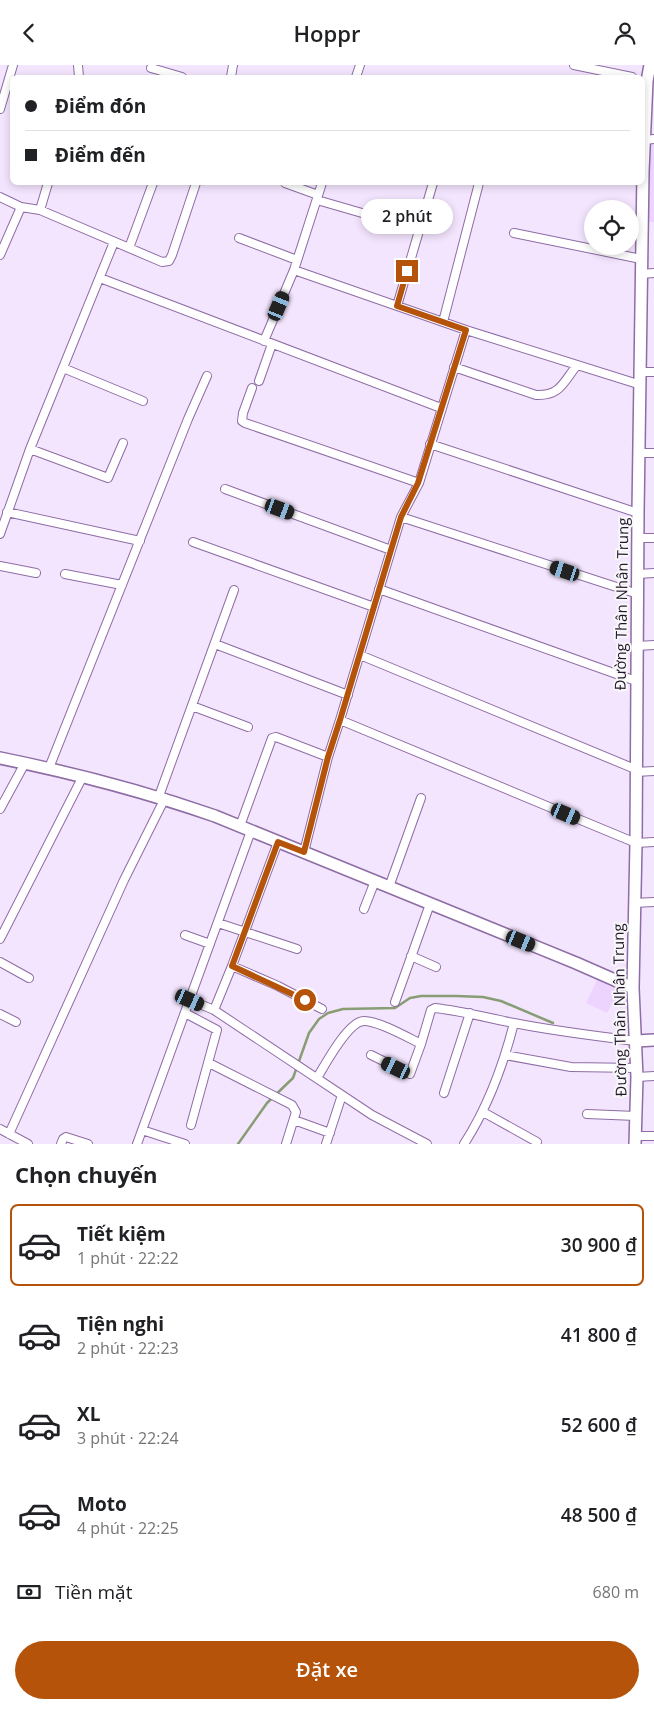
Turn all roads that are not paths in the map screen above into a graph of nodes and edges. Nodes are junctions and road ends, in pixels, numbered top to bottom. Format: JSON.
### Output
{"nodes":[{"id":1,"x":12,"y":65,"type":"edge"},
{"id":2,"x":574,"y":65,"type":"edge"},
{"id":3,"x":650,"y":65,"type":"edge"},
{"id":4,"x":151,"y":68,"type":"dead end"},
{"id":5,"x":175,"y":75,"type":"edge"},
{"id":6,"x":622,"y":75,"type":"edge"},
{"id":7,"x":645,"y":80,"type":"edge"},
{"id":8,"x":0,"y":109,"type":"edge"},
{"id":9,"x":650,"y":140,"type":"edge"},
{"id":10,"x":645,"y":162,"type":"edge"},
{"id":11,"x":47,"y":185,"type":"edge"},
{"id":12,"x":151,"y":185,"type":"edge"},
{"id":13,"x":195,"y":185,"type":"edge"},
{"id":14,"x":290,"y":185,"type":"edge"},
{"id":15,"x":321,"y":185,"type":"edge"},
{"id":16,"x":431,"y":185,"type":"edge"},
{"id":17,"x":478,"y":185,"type":"edge"},
{"id":18,"x":643,"y":185,"type":"edge"},
{"id":19,"x":0,"y":197,"type":"edge"},
{"id":20,"x":318,"y":197,"type":"junction"},
{"id":21,"x":21,"y":207,"type":"junction"},
{"id":22,"x":40,"y":210,"type":"junction"},
{"id":23,"x":369,"y":215,"type":"dead end"},
{"id":24,"x":514,"y":233,"type":"dead end"},
{"id":25,"x":239,"y":238,"type":"dead end"},
{"id":26,"x":114,"y":242,"type":"junction"},
{"id":27,"x":129,"y":248,"type":"junction"},
{"id":28,"x":0,"y":255,"type":"edge"},
{"id":29,"x":642,"y":259,"type":"junction"},
{"id":30,"x":297,"y":260,"type":"junction"},
{"id":31,"x":294,"y":270,"type":"junction"},
{"id":32,"x":654,"y":273,"type":"edge"},
{"id":33,"x":642,"y":274,"type":"junction"},
{"id":34,"x":100,"y":278,"type":"junction"},
{"id":35,"x":397,"y":306,"type":"junction"},
{"id":36,"x":443,"y":322,"type":"junction"},
{"id":37,"x":466,"y":330,"type":"junction"},
{"id":38,"x":268,"y":342,"type":"junction"},
{"id":39,"x":577,"y":365,"type":"junction"},
{"id":40,"x":454,"y":367,"type":"junction"},
{"id":41,"x":63,"y":368,"type":"junction"},
{"id":42,"x":641,"y":372,"type":"junction"},
{"id":43,"x":654,"y":372,"type":"edge"},
{"id":44,"x":207,"y":376,"type":"dead end"},
{"id":45,"x":259,"y":381,"type":"dead end"},
{"id":46,"x":641,"y":385,"type":"junction"},
{"id":47,"x":252,"y":388,"type":"dead end"},
{"id":48,"x":143,"y":401,"type":"dead end"},
{"id":49,"x":441,"y":408,"type":"junction"},
{"id":50,"x":123,"y":443,"type":"dead end"},
{"id":51,"x":430,"y":444,"type":"junction"},
{"id":52,"x":30,"y":449,"type":"junction"},
{"id":53,"x":639,"y":453,"type":"junction"},
{"id":54,"x":654,"y":453,"type":"edge"},
{"id":55,"x":418,"y":483,"type":"junction"},
{"id":56,"x":225,"y":489,"type":"dead end"},
{"id":57,"x":7,"y":511,"type":"junction"},
{"id":58,"x":638,"y":513,"type":"junction"},
{"id":59,"x":401,"y":517,"type":"junction"},
{"id":60,"x":0,"y":534,"type":"edge"},
{"id":61,"x":638,"y":538,"type":"junction"},
{"id":62,"x":654,"y":538,"type":"edge"},
{"id":63,"x":140,"y":541,"type":"junction"},
{"id":64,"x":193,"y":543,"type":"dead end"},
{"id":65,"x":391,"y":550,"type":"junction"},
{"id":66,"x":0,"y":566,"type":"edge"},
{"id":67,"x":36,"y":573,"type":"dead end"},
{"id":68,"x":654,"y":573,"type":"edge"},
{"id":69,"x":65,"y":574,"type":"dead end"},
{"id":70,"x":638,"y":574,"type":"junction"},
{"id":71,"x":122,"y":585,"type":"junction"},
{"id":72,"x":379,"y":589,"type":"junction"},
{"id":73,"x":234,"y":590,"type":"dead end"},
{"id":74,"x":638,"y":594,"type":"junction"},
{"id":75,"x":374,"y":607,"type":"junction"},
{"id":76,"x":214,"y":644,"type":"junction"},
{"id":77,"x":654,"y":645,"type":"edge"},
{"id":78,"x":637,"y":646,"type":"junction"},
{"id":79,"x":360,"y":655,"type":"junction"},
{"id":80,"x":636,"y":681,"type":"junction"},
{"id":81,"x":348,"y":695,"type":"junction"},
{"id":82,"x":192,"y":706,"type":"junction"},
{"id":83,"x":340,"y":720,"type":"junction"},
{"id":84,"x":248,"y":727,"type":"dead end"},
{"id":85,"x":0,"y":757,"type":"edge"},
{"id":86,"x":328,"y":757,"type":"junction"},
{"id":87,"x":25,"y":763,"type":"junction"},
{"id":88,"x":49,"y":768,"type":"junction"},
{"id":89,"x":635,"y":770,"type":"junction"},
{"id":90,"x":654,"y":771,"type":"edge"},
{"id":91,"x":83,"y":775,"type":"junction"},
{"id":92,"x":162,"y":797,"type":"junction"},
{"id":93,"x":421,"y":797,"type":"dead end"},
{"id":94,"x":0,"y":809,"type":"edge"},
{"id":95,"x":240,"y":827,"type":"junction"},
{"id":96,"x":252,"y":831,"type":"junction"},
{"id":97,"x":278,"y":842,"type":"junction"},
{"id":98,"x":654,"y":842,"type":"edge"},
{"id":99,"x":636,"y":843,"type":"junction"},
{"id":100,"x":304,"y":852,"type":"junction"},
{"id":101,"x":375,"y":881,"type":"junction"},
{"id":102,"x":389,"y":887,"type":"junction"},
{"id":103,"x":654,"y":902,"type":"edge"},
{"id":104,"x":634,"y":903,"type":"junction"},
{"id":105,"x":430,"y":904,"type":"junction"},
{"id":106,"x":364,"y":909,"type":"dead end"},
{"id":107,"x":218,"y":923,"type":"junction"},
{"id":108,"x":244,"y":932,"type":"junction"},
{"id":109,"x":185,"y":935,"type":"dead end"},
{"id":110,"x":0,"y":939,"type":"edge"},
{"id":111,"x":210,"y":944,"type":"junction"},
{"id":112,"x":297,"y":949,"type":"dead end"},
{"id":113,"x":411,"y":956,"type":"junction"},
{"id":114,"x":0,"y":962,"type":"edge"},
{"id":115,"x":232,"y":966,"type":"junction"},
{"id":116,"x":436,"y":967,"type":"dead end"},
{"id":117,"x":29,"y":978,"type":"dead end"},
{"id":118,"x":633,"y":988,"type":"junction"},
{"id":119,"x":190,"y":1000,"type":"junction"},
{"id":120,"x":395,"y":1002,"type":"dead end"},
{"id":121,"x":322,"y":1009,"type":"dead end"},
{"id":122,"x":214,"y":1011,"type":"junction"},
{"id":123,"x":185,"y":1013,"type":"junction"},
{"id":124,"x":470,"y":1013,"type":"junction"},
{"id":125,"x":0,"y":1014,"type":"edge"},
{"id":126,"x":16,"y":1022,"type":"dead end"},
{"id":127,"x":514,"y":1023,"type":"junction"},
{"id":128,"x":654,"y":1040,"type":"edge"},
{"id":129,"x":636,"y":1041,"type":"junction"},
{"id":130,"x":421,"y":1044,"type":"junction"},
{"id":131,"x":371,"y":1055,"type":"dead end"},
{"id":132,"x":505,"y":1055,"type":"junction"},
{"id":133,"x":209,"y":1063,"type":"junction"},
{"id":134,"x":637,"y":1072,"type":"junction"},
{"id":135,"x":654,"y":1076,"type":"edge"},
{"id":136,"x":317,"y":1079,"type":"junction"},
{"id":137,"x":444,"y":1093,"type":"dead end"},
{"id":138,"x":342,"y":1095,"type":"junction"},
{"id":139,"x":483,"y":1112,"type":"junction"},
{"id":140,"x":587,"y":1114,"type":"dead end"},
{"id":141,"x":636,"y":1116,"type":"junction"},
{"id":142,"x":294,"y":1120,"type":"junction"},
{"id":143,"x":191,"y":1125,"type":"dead end"},
{"id":144,"x":0,"y":1129,"type":"edge"},
{"id":145,"x":142,"y":1129,"type":"junction"},
{"id":146,"x":330,"y":1133,"type":"junction"},
{"id":147,"x":9,"y":1134,"type":"junction"},
{"id":148,"x":654,"y":1136,"type":"edge"},
{"id":149,"x":635,"y":1140,"type":"edge"},
{"id":150,"x":537,"y":1141,"type":"dead end"},
{"id":151,"x":28,"y":1144,"type":"edge"},
{"id":152,"x":61,"y":1144,"type":"edge"},
{"id":153,"x":87,"y":1144,"type":"edge"},
{"id":154,"x":137,"y":1144,"type":"edge"},
{"id":155,"x":186,"y":1144,"type":"edge"},
{"id":156,"x":286,"y":1144,"type":"edge"},
{"id":157,"x":326,"y":1144,"type":"edge"},
{"id":158,"x":427,"y":1144,"type":"edge"},
{"id":159,"x":464,"y":1144,"type":"edge"}],
"edges":[{"from":1,"to":8,"type":"street"},
{"from":2,"to":6,"type":"street"},
{"from":3,"to":7,"type":"street","name":"Đường Thân Nhân Trung"},
{"from":4,"to":5,"type":"street"},
{"from":7,"to":9,"type":"street","name":"Đường Thân Nhân Trung"},
{"from":9,"to":10,"type":"street","name":"Đường Thân Nhân Trung"},
{"from":11,"to":22,"type":"street"},
{"from":12,"to":27,"type":"street"},
{"from":13,"to":27,"type":"street"},
{"from":14,"to":20,"type":"street"},
{"from":15,"to":20,"type":"street"},
{"from":16,"to":35,"type":"street"},
{"from":17,"to":36,"type":"street"},
{"from":18,"to":29,"type":"street","name":"Đường Thân Nhân Trung"},
{"from":19,"to":21,"type":"street"},
{"from":20,"to":23,"type":"street"},
{"from":20,"to":30,"type":"street"},
{"from":21,"to":22,"type":"street"},
{"from":21,"to":28,"type":"street"},
{"from":22,"to":26,"type":"street"},
{"from":24,"to":29,"type":"street"},
{"from":25,"to":30,"type":"street"},
{"from":26,"to":27,"type":"street"},
{"from":26,"to":34,"type":"street"},
{"from":29,"to":33,"type":"street","name":"Đường Thân Nhân Trung"},
{"from":30,"to":31,"type":"street"},
{"from":31,"to":35,"type":"street"},
{"from":31,"to":38,"type":"street"},
{"from":32,"to":33,"type":"street"},
{"from":33,"to":42,"type":"street","name":"Đường Thân Nhân Trung"},
{"from":34,"to":38,"type":"street"},
{"from":34,"to":41,"type":"street"},
{"from":35,"to":36,"type":"street"},
{"from":36,"to":37,"type":"street"},
{"from":37,"to":39,"type":"street"},
{"from":37,"to":40,"type":"street"},
{"from":38,"to":45,"type":"street"},
{"from":38,"to":49,"type":"street"},
{"from":39,"to":40,"type":"street"},
{"from":39,"to":46,"type":"street"},
{"from":40,"to":49,"type":"street"},
{"from":41,"to":48,"type":"street"},
{"from":41,"to":52,"type":"street"},
{"from":42,"to":43,"type":"street"},
{"from":42,"to":46,"type":"street","name":"Đường Thân Nhân Trung"},
{"from":44,"to":63,"type":"street"},
{"from":46,"to":53,"type":"street","name":"Đường Thân Nhân Trung"},
{"from":47,"to":55,"type":"street"},
{"from":49,"to":51,"type":"street"},
{"from":50,"to":52,"type":"street"},
{"from":51,"to":55,"type":"street"},
{"from":51,"to":58,"type":"street"},
{"from":52,"to":57,"type":"street"},
{"from":53,"to":54,"type":"street"},
{"from":53,"to":58,"type":"street","name":"Đường Thân Nhân Trung"},
{"from":55,"to":59,"type":"street"},
{"from":56,"to":65,"type":"street"},
{"from":57,"to":60,"type":"street"},
{"from":57,"to":63,"type":"street"},
{"from":58,"to":61,"type":"street","name":"Đường Thân Nhân Trung"},
{"from":59,"to":65,"type":"street"},
{"from":59,"to":74,"type":"street"},
{"from":61,"to":62,"type":"street"},
{"from":61,"to":70,"type":"street","name":"Đường Thân Nhân Trung"},
{"from":63,"to":71,"type":"street"},
{"from":64,"to":75,"type":"street"},
{"from":65,"to":72,"type":"street"},
{"from":66,"to":67,"type":"street"},
{"from":68,"to":70,"type":"street"},
{"from":69,"to":71,"type":"street"},
{"from":70,"to":74,"type":"street","name":"Đường Thân Nhân Trung"},
{"from":71,"to":88,"type":"street"},
{"from":72,"to":75,"type":"street"},
{"from":72,"to":80,"type":"street"},
{"from":73,"to":76,"type":"street"},
{"from":74,"to":78,"type":"street","name":"Đường Thân Nhân Trung"},
{"from":75,"to":79,"type":"street"},
{"from":76,"to":81,"type":"street"},
{"from":76,"to":82,"type":"street"},
{"from":77,"to":78,"type":"street"},
{"from":78,"to":80,"type":"street","name":"Đường Thân Nhân Trung"},
{"from":79,"to":81,"type":"street"},
{"from":79,"to":89,"type":"street"},
{"from":80,"to":89,"type":"street","name":"Đường Thân Nhân Trung"},
{"from":81,"to":83,"type":"street"},
{"from":82,"to":84,"type":"street"},
{"from":82,"to":92,"type":"street"},
{"from":83,"to":86,"type":"street"},
{"from":83,"to":99,"type":"street"},
{"from":85,"to":87,"type":"street"},
{"from":86,"to":95,"type":"street"},
{"from":86,"to":100,"type":"street"},
{"from":87,"to":88,"type":"street"},
{"from":87,"to":94,"type":"street"},
{"from":88,"to":91,"type":"street"},
{"from":89,"to":90,"type":"street"},
{"from":89,"to":99,"type":"street","name":"Đường Thân Nhân Trung"},
{"from":91,"to":92,"type":"street"},
{"from":91,"to":110,"type":"street"},
{"from":92,"to":95,"type":"street"},
{"from":92,"to":147,"type":"street"},
{"from":93,"to":102,"type":"street"},
{"from":95,"to":96,"type":"street"},
{"from":96,"to":97,"type":"street"},
{"from":96,"to":107,"type":"street"},
{"from":97,"to":100,"type":"street"},
{"from":97,"to":108,"type":"street"},
{"from":98,"to":99,"type":"street"},
{"from":99,"to":104,"type":"street","name":"Đường Thân Nhân Trung"},
{"from":100,"to":101,"type":"street"},
{"from":101,"to":102,"type":"street"},
{"from":101,"to":106,"type":"street"},
{"from":102,"to":105,"type":"street"},
{"from":103,"to":104,"type":"street"},
{"from":104,"to":118,"type":"street","name":"Đường Thân Nhân Trung"},
{"from":105,"to":113,"type":"street"},
{"from":105,"to":118,"type":"street"},
{"from":107,"to":108,"type":"street"},
{"from":107,"to":111,"type":"street"},
{"from":108,"to":112,"type":"street"},
{"from":108,"to":115,"type":"street"},
{"from":109,"to":111,"type":"street"},
{"from":111,"to":119,"type":"street"},
{"from":113,"to":116,"type":"street"},
{"from":113,"to":120,"type":"street"},
{"from":114,"to":117,"type":"street"},
{"from":115,"to":121,"type":"street"},
{"from":115,"to":122,"type":"street"},
{"from":118,"to":129,"type":"street","name":"Đường Thân Nhân Trung"},
{"from":119,"to":122,"type":"street"},
{"from":119,"to":123,"type":"street"},
{"from":122,"to":136,"type":"street"},
{"from":123,"to":133,"type":"street"},
{"from":123,"to":145,"type":"street"},
{"from":124,"to":127,"type":"street"},
{"from":124,"to":130,"type":"street"},
{"from":124,"to":137,"type":"street"},
{"from":125,"to":126,"type":"street"},
{"from":127,"to":129,"type":"street"},
{"from":127,"to":132,"type":"street"},
{"from":128,"to":129,"type":"street"},
{"from":129,"to":134,"type":"street","name":"Đường Thân Nhân Trung"},
{"from":130,"to":131,"type":"street"},
{"from":130,"to":136,"type":"street"},
{"from":132,"to":134,"type":"street"},
{"from":132,"to":139,"type":"street"},
{"from":133,"to":142,"type":"street"},
{"from":133,"to":143,"type":"street"},
{"from":134,"to":135,"type":"street"},
{"from":134,"to":141,"type":"street","name":"Đường Thân Nhân Trung"},
{"from":136,"to":138,"type":"street"},
{"from":138,"to":146,"type":"street"},
{"from":138,"to":158,"type":"street"},
{"from":139,"to":150,"type":"street"},
{"from":139,"to":159,"type":"street"},
{"from":140,"to":141,"type":"street"},
{"from":141,"to":149,"type":"street","name":"Đường Thân Nhân Trung"},
{"from":142,"to":146,"type":"street"},
{"from":142,"to":156,"type":"street"},
{"from":144,"to":147,"type":"street"},
{"from":145,"to":154,"type":"street"},
{"from":145,"to":155,"type":"street"},
{"from":146,"to":157,"type":"street"},
{"from":147,"to":151,"type":"street"},
{"from":148,"to":149,"type":"street"},
{"from":152,"to":153,"type":"street"}]}
